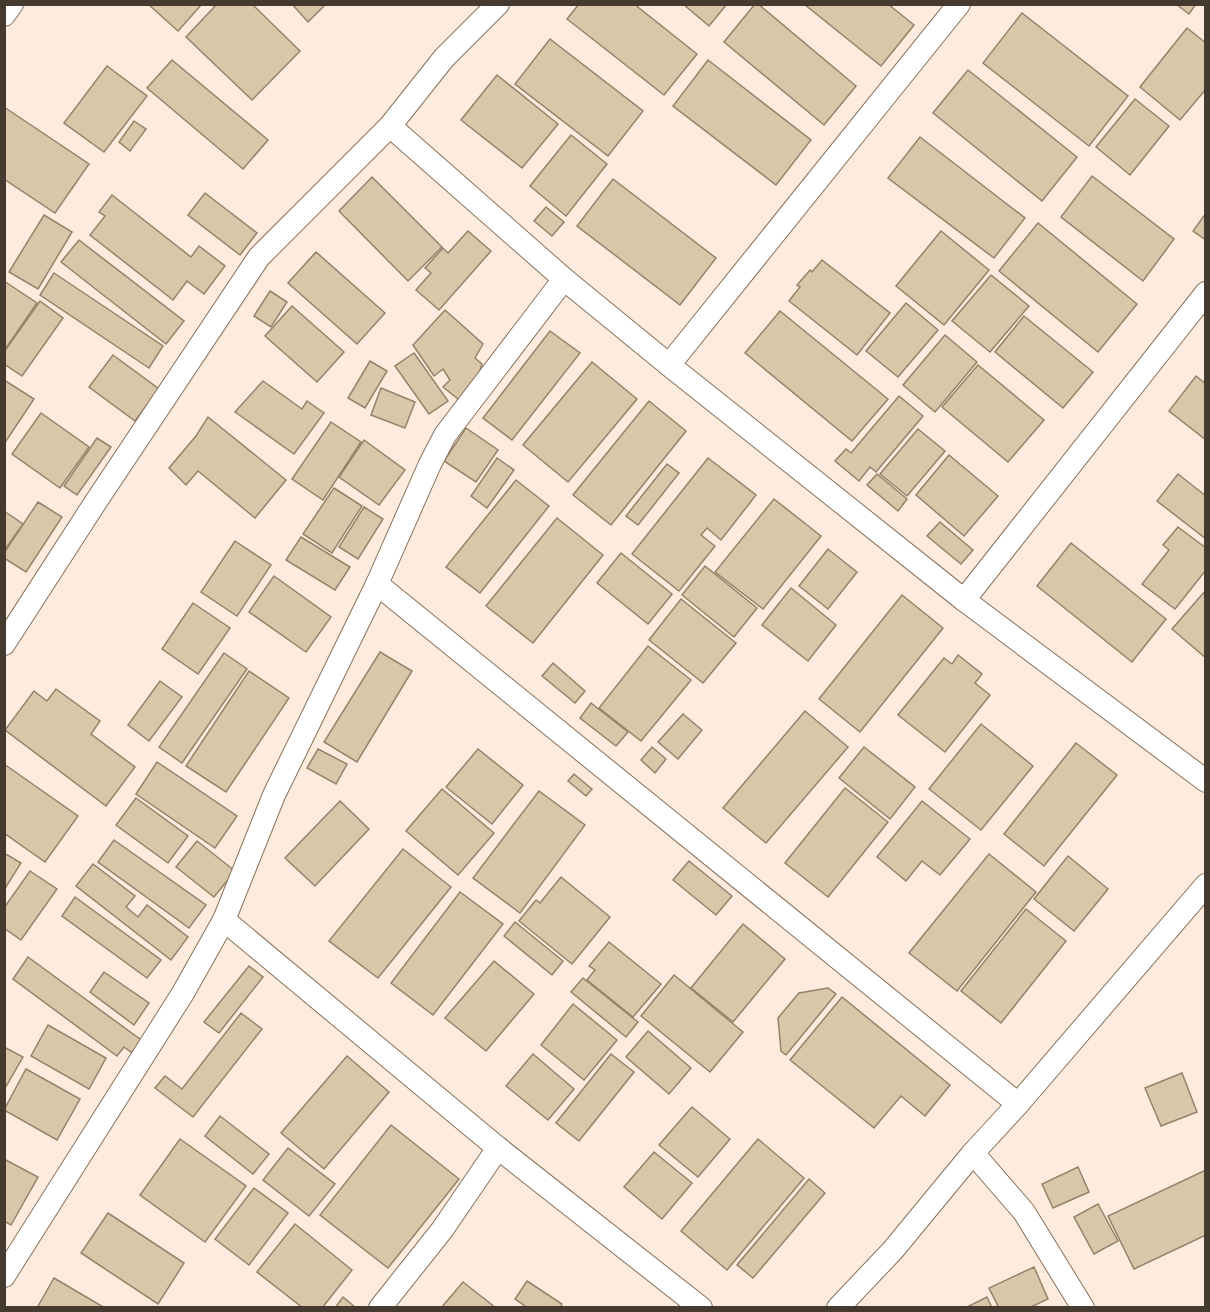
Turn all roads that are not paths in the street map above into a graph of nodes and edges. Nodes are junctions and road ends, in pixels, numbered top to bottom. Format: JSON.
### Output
{"nodes":[{"id":1,"x":12,"y":4,"type":"edge"},
{"id":2,"x":498,"y":4,"type":"edge"},
{"id":3,"x":959,"y":4,"type":"edge"},
{"id":4,"x":4,"y":15,"type":"edge"},
{"id":5,"x":390,"y":126,"type":"junction"},
{"id":6,"x":564,"y":279,"type":"junction"},
{"id":7,"x":1206,"y":293,"type":"edge"},
{"id":8,"x":669,"y":365,"type":"junction"},
{"id":9,"x":377,"y":584,"type":"junction"},
{"id":10,"x":964,"y":600,"type":"junction"},
{"id":11,"x":4,"y":644,"type":"edge"},
{"id":12,"x":1206,"y":781,"type":"edge"},
{"id":13,"x":1206,"y":885,"type":"edge"},
{"id":14,"x":225,"y":920,"type":"junction"},
{"id":15,"x":1018,"y":1104,"type":"junction"},
{"id":16,"x":498,"y":1148,"type":"junction"},
{"id":17,"x":973,"y":1153,"type":"junction"},
{"id":18,"x":4,"y":1276,"type":"edge"},
{"id":19,"x":380,"y":1308,"type":"edge"},
{"id":20,"x":701,"y":1308,"type":"edge"},
{"id":21,"x":838,"y":1308,"type":"edge"},
{"id":22,"x":1083,"y":1308,"type":"edge"}],
"edges":[{"from":1,"to":4,"type":"street"},
{"from":2,"to":5,"type":"street"},
{"from":3,"to":8,"type":"street"},
{"from":5,"to":6,"type":"street"},
{"from":5,"to":11,"type":"street"},
{"from":6,"to":8,"type":"street"},
{"from":6,"to":9,"type":"street"},
{"from":7,"to":10,"type":"street"},
{"from":8,"to":10,"type":"street"},
{"from":9,"to":14,"type":"street"},
{"from":9,"to":15,"type":"street"},
{"from":10,"to":12,"type":"street"},
{"from":13,"to":15,"type":"street"},
{"from":14,"to":16,"type":"street"},
{"from":14,"to":18,"type":"street"},
{"from":15,"to":17,"type":"street"},
{"from":16,"to":19,"type":"street"},
{"from":16,"to":20,"type":"street"},
{"from":17,"to":21,"type":"street"},
{"from":17,"to":22,"type":"street"}]}
